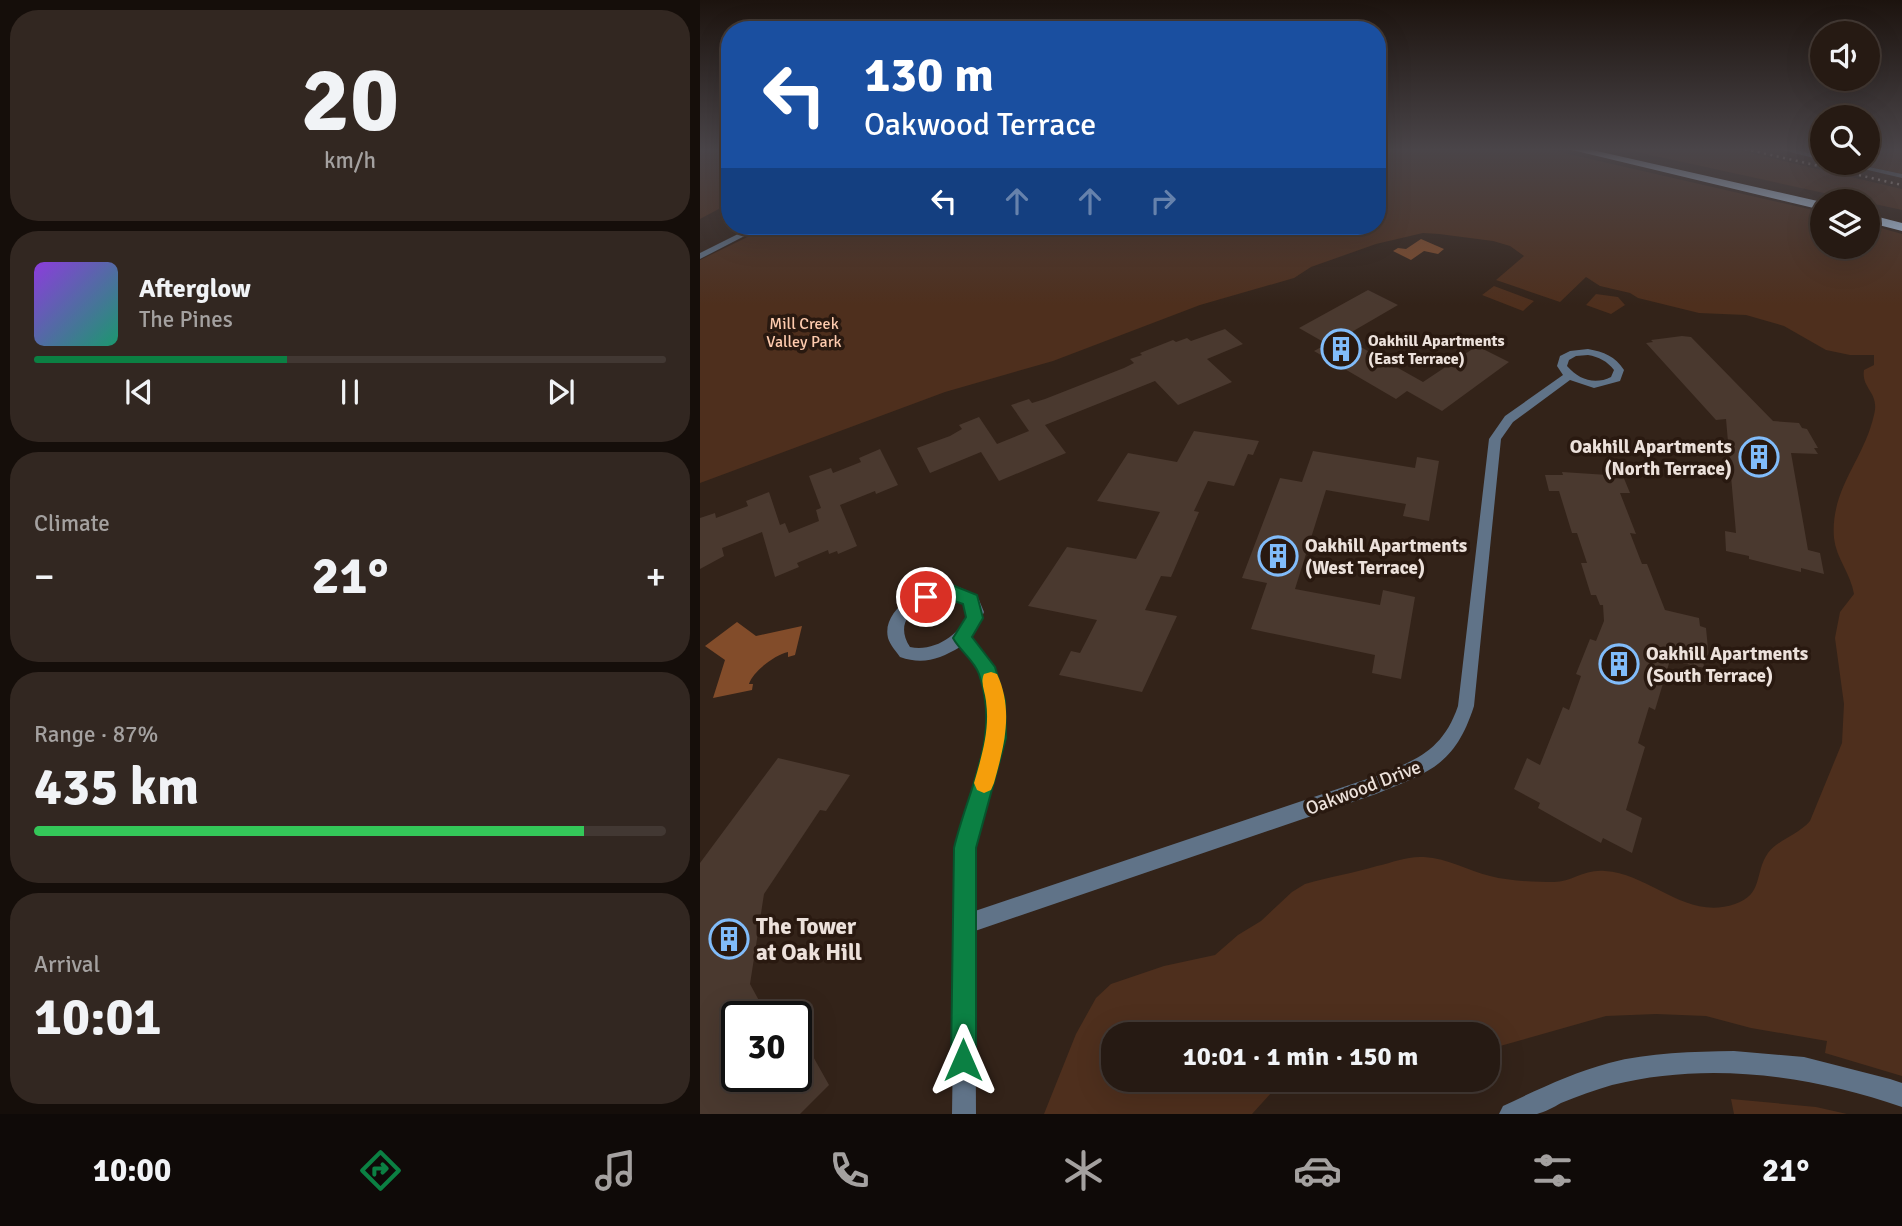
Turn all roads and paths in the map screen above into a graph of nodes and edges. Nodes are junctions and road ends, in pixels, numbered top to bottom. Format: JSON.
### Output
{"nodes":[{"id":1,"x":1880,"y":215,"type":"edge"},
{"id":2,"x":1902,"y":220,"type":"edge"},
{"id":3,"x":1880,"y":221,"type":"edge"},
{"id":4,"x":1902,"y":227,"type":"edge"},
{"id":5,"x":742,"y":235,"type":"edge"},
{"id":6,"x":700,"y":256,"type":"edge"},
{"id":7,"x":1569,"y":376,"type":"junction"},
{"id":8,"x":962,"y":638,"type":"junction"},
{"id":9,"x":963,"y":925,"type":"junction"},
{"id":10,"x":1902,"y":1095,"type":"edge"},
{"id":11,"x":964,"y":1114,"type":"edge"},
{"id":12,"x":1511,"y":1114,"type":"edge"}],
"edges":[{"from":1,"to":2,"type":"highway"},
{"from":3,"to":4,"type":"highway"},
{"from":5,"to":6,"type":"street"},
{"from":7,"to":7,"type":"street"},
{"from":7,"to":9,"type":"street","name":"Oakwood Drive"},
{"from":8,"to":8,"type":"street"},
{"from":8,"to":9,"type":"street"},
{"from":9,"to":11,"type":"street"},
{"from":10,"to":12,"type":"street"}]}
